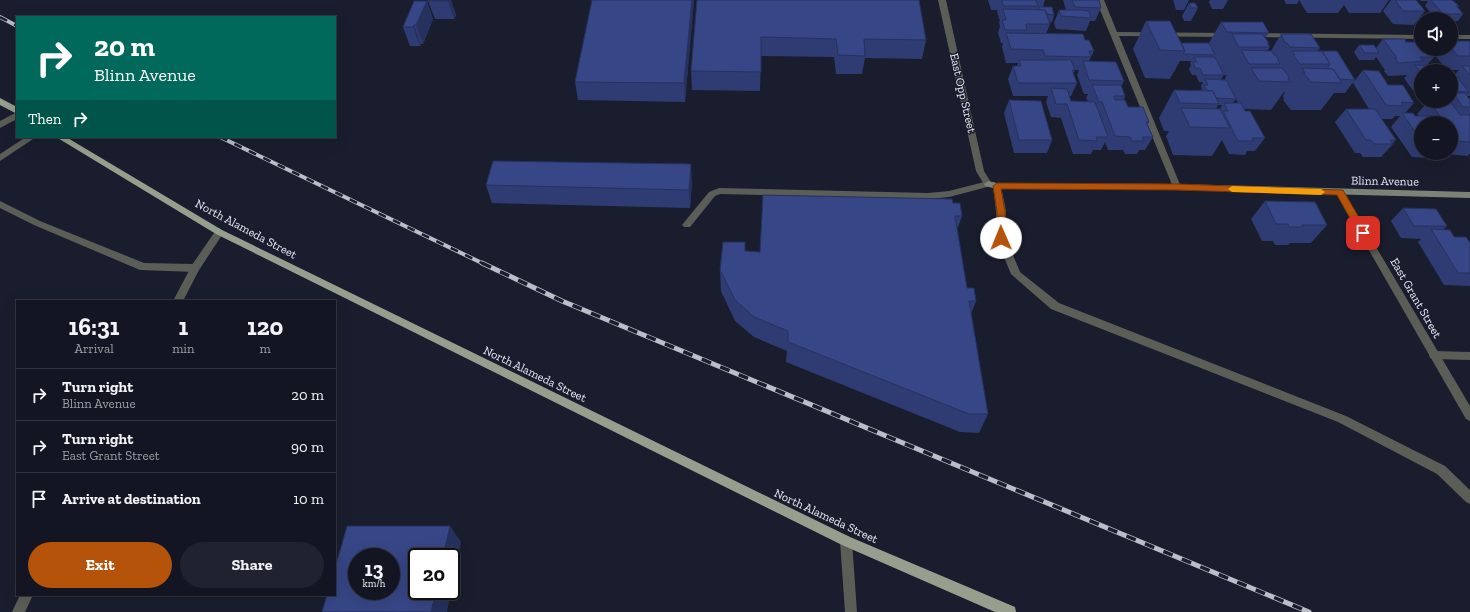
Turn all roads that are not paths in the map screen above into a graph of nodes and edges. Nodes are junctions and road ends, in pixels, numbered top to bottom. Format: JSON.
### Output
{"nodes":[{"id":1,"x":942,"y":0,"type":"edge"},
{"id":2,"x":1100,"y":0,"type":"edge"},
{"id":3,"x":1114,"y":34,"type":"junction"},
{"id":4,"x":1232,"y":35,"type":"edge"},
{"id":5,"x":1248,"y":35,"type":"edge"},
{"id":6,"x":1414,"y":37,"type":"edge"},
{"id":7,"x":1458,"y":37,"type":"edge"},
{"id":8,"x":1470,"y":37,"type":"edge"},
{"id":9,"x":0,"y":101,"type":"edge"},
{"id":10,"x":16,"y":110,"type":"edge"},
{"id":11,"x":16,"y":116,"type":"edge"},
{"id":12,"x":0,"y":125,"type":"edge"},
{"id":13,"x":30,"y":138,"type":"edge"},
{"id":14,"x":62,"y":138,"type":"edge"},
{"id":15,"x":0,"y":158,"type":"edge"},
{"id":16,"x":992,"y":185,"type":"junction"},
{"id":17,"x":1177,"y":187,"type":"junction"},
{"id":18,"x":1340,"y":193,"type":"junction"},
{"id":19,"x":1470,"y":195,"type":"edge"},
{"id":20,"x":0,"y":204,"type":"edge"},
{"id":21,"x":687,"y":225,"type":"dead end"},
{"id":22,"x":219,"y":232,"type":"junction"},
{"id":23,"x":195,"y":268,"type":"junction"},
{"id":24,"x":179,"y":300,"type":"edge"},
{"id":25,"x":1434,"y":356,"type":"junction"},
{"id":26,"x":1470,"y":356,"type":"edge"},
{"id":27,"x":1470,"y":416,"type":"edge"},
{"id":28,"x":1470,"y":498,"type":"edge"},
{"id":29,"x":846,"y":541,"type":"junction"},
{"id":30,"x":26,"y":596,"type":"edge"},
{"id":31,"x":18,"y":612,"type":"edge"},
{"id":32,"x":852,"y":612,"type":"edge"},
{"id":33,"x":1010,"y":612,"type":"edge"}],
"edges":[{"from":1,"to":16,"type":"street","name":"East Opp Street"},
{"from":2,"to":3,"type":"street"},
{"from":3,"to":4,"type":"street"},
{"from":3,"to":17,"type":"street"},
{"from":5,"to":6,"type":"street"},
{"from":7,"to":8,"type":"street"},
{"from":9,"to":10,"type":"main road"},
{"from":11,"to":12,"type":"street"},
{"from":13,"to":15,"type":"street"},
{"from":14,"to":22,"type":"main road","name":"North Alameda Street"},
{"from":16,"to":17,"type":"street","name":"Blinn Avenue"},
{"from":16,"to":21,"type":"street"},
{"from":16,"to":28,"type":"street","name":"East Opp Street"},
{"from":17,"to":18,"type":"street","name":"Blinn Avenue"},
{"from":18,"to":19,"type":"street","name":"Blinn Avenue"},
{"from":18,"to":25,"type":"street","name":"East Grant Street"},
{"from":20,"to":23,"type":"street"},
{"from":22,"to":23,"type":"street"},
{"from":22,"to":29,"type":"main road","name":"North Alameda Street"},
{"from":23,"to":24,"type":"street"},
{"from":25,"to":26,"type":"street"},
{"from":25,"to":27,"type":"street","name":"East Grant Street"},
{"from":29,"to":32,"type":"street"},
{"from":29,"to":33,"type":"main road","name":"North Alameda Street"},
{"from":30,"to":31,"type":"street"}]}
